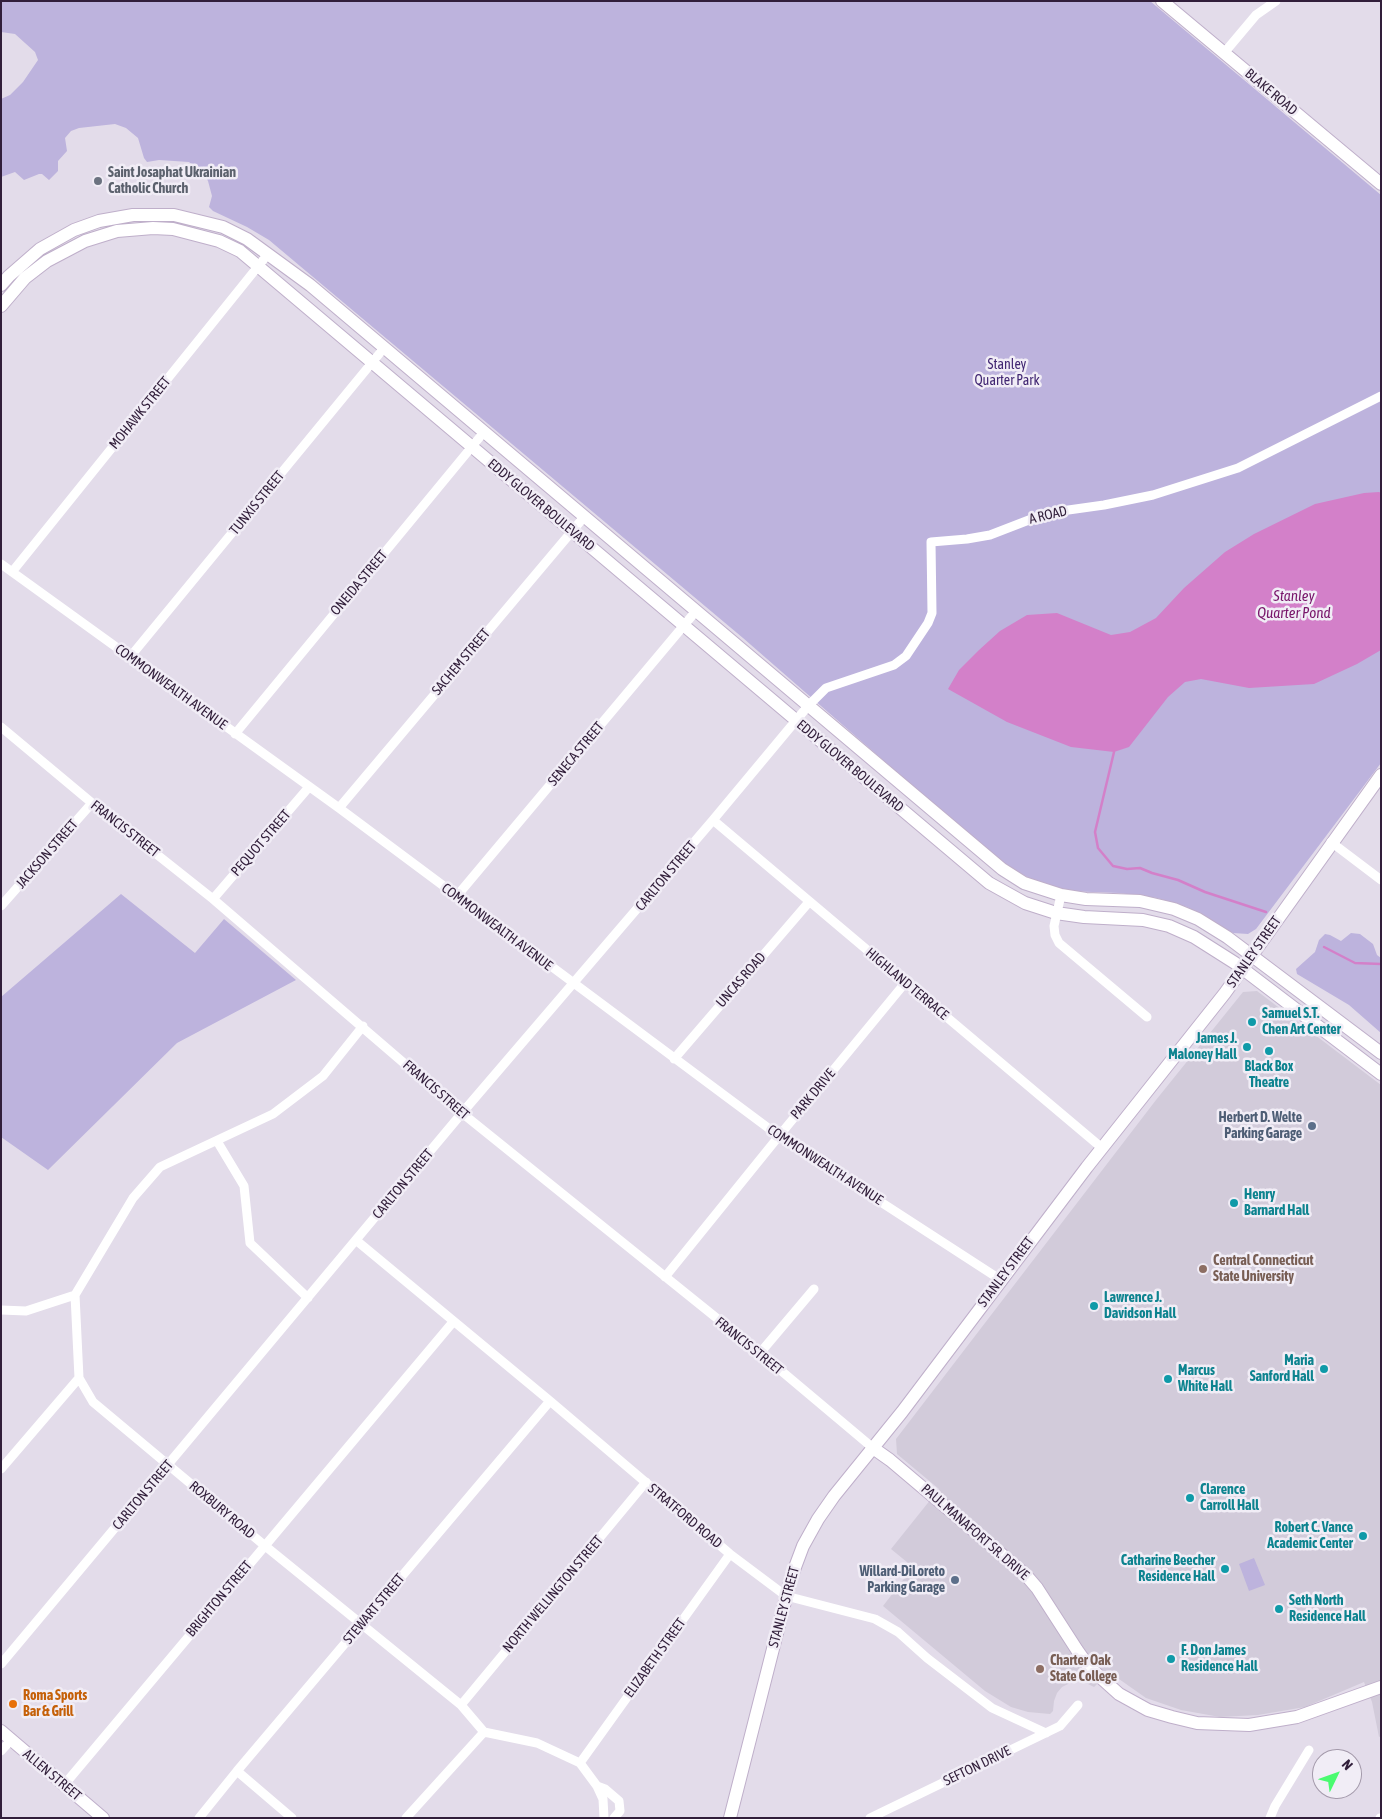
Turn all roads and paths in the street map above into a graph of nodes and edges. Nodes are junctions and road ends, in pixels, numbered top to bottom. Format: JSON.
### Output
{"nodes":[{"id":1,"x":1162,"y":1,"type":"edge"},
{"id":2,"x":1276,"y":1,"type":"edge"},
{"id":3,"x":1224,"y":53,"type":"junction"},
{"id":4,"x":1381,"y":184,"type":"edge"},
{"id":5,"x":99,"y":221,"type":"junction"},
{"id":6,"x":102,"y":235,"type":"junction"},
{"id":7,"x":268,"y":254,"type":"junction"},
{"id":8,"x":258,"y":266,"type":"junction"},
{"id":9,"x":1,"y":285,"type":"edge"},
{"id":10,"x":1,"y":306,"type":"edge"},
{"id":11,"x":384,"y":348,"type":"junction"},
{"id":12,"x":373,"y":362,"type":"junction"},
{"id":13,"x":1381,"y":396,"type":"edge"},
{"id":14,"x":484,"y":432,"type":"junction"},
{"id":15,"x":472,"y":446,"type":"junction"},
{"id":16,"x":584,"y":517,"type":"junction"},
{"id":17,"x":572,"y":531,"type":"junction"},
{"id":18,"x":1,"y":564,"type":"edge"},
{"id":19,"x":12,"y":572,"type":"junction"},
{"id":20,"x":696,"y":612,"type":"junction"},
{"id":21,"x":684,"y":626,"type":"junction"},
{"id":22,"x":130,"y":657,"type":"junction"},
{"id":23,"x":808,"y":706,"type":"junction"},
{"id":24,"x":796,"y":721,"type":"junction"},
{"id":25,"x":1,"y":727,"type":"edge"},
{"id":26,"x":235,"y":734,"type":"junction"},
{"id":27,"x":1381,"y":775,"type":"edge"},
{"id":28,"x":309,"y":787,"type":"junction"},
{"id":29,"x":92,"y":803,"type":"junction"},
{"id":30,"x":339,"y":808,"type":"junction"},
{"id":31,"x":934,"y":813,"type":"junction"},
{"id":32,"x":713,"y":820,"type":"junction"},
{"id":33,"x":922,"y":827,"type":"junction"},
{"id":34,"x":1331,"y":842,"type":"junction"},
{"id":35,"x":1381,"y":880,"type":"edge"},
{"id":36,"x":1061,"y":896,"type":"junction"},
{"id":37,"x":456,"y":897,"type":"junction"},
{"id":38,"x":213,"y":899,"type":"junction"},
{"id":39,"x":808,"y":902,"type":"junction"},
{"id":40,"x":1,"y":906,"type":"edge"},
{"id":41,"x":1057,"y":913,"type":"junction"},
{"id":42,"x":1252,"y":955,"type":"junction"},
{"id":43,"x":1242,"y":969,"type":"junction"},
{"id":44,"x":906,"y":983,"type":"junction"},
{"id":45,"x":574,"y":984,"type":"junction"},
{"id":46,"x":1147,"y":1017,"type":"dead end"},
{"id":47,"x":363,"y":1026,"type":"junction"},
{"id":48,"x":1381,"y":1053,"type":"edge"},
{"id":49,"x":674,"y":1059,"type":"junction"},
{"id":50,"x":1381,"y":1074,"type":"edge"},
{"id":51,"x":462,"y":1113,"type":"junction"},
{"id":52,"x":779,"y":1136,"type":"junction"},
{"id":53,"x":217,"y":1141,"type":"junction"},
{"id":54,"x":1102,"y":1148,"type":"junction"},
{"id":55,"x":356,"y":1241,"type":"junction"},
{"id":56,"x":665,"y":1277,"type":"junction"},
{"id":57,"x":1001,"y":1280,"type":"junction"},
{"id":58,"x":814,"y":1288,"type":"dead end"},
{"id":59,"x":75,"y":1295,"type":"junction"},
{"id":60,"x":308,"y":1298,"type":"junction"},
{"id":61,"x":1,"y":1310,"type":"edge"},
{"id":62,"x":452,"y":1322,"type":"junction"},
{"id":63,"x":760,"y":1353,"type":"junction"},
{"id":64,"x":79,"y":1378,"type":"junction"},
{"id":65,"x":550,"y":1401,"type":"junction"},
{"id":66,"x":873,"y":1448,"type":"junction"},
{"id":67,"x":168,"y":1465,"type":"junction"},
{"id":68,"x":1,"y":1469,"type":"edge"},
{"id":69,"x":646,"y":1482,"type":"junction"},
{"id":70,"x":264,"y":1545,"type":"junction"},
{"id":71,"x":730,"y":1554,"type":"junction"},
{"id":72,"x":786,"y":1596,"type":"junction"},
{"id":73,"x":360,"y":1625,"type":"junction"},
{"id":74,"x":1,"y":1664,"type":"edge"},
{"id":75,"x":1381,"y":1687,"type":"edge"},
{"id":76,"x":461,"y":1705,"type":"junction"},
{"id":77,"x":1078,"y":1706,"type":"dead end"},
{"id":78,"x":484,"y":1732,"type":"junction"},
{"id":79,"x":1046,"y":1733,"type":"junction"},
{"id":80,"x":6,"y":1736,"type":"edge"},
{"id":81,"x":1309,"y":1750,"type":"dead end"},
{"id":82,"x":1,"y":1751,"type":"edge"},
{"id":83,"x":580,"y":1763,"type":"junction"},
{"id":84,"x":237,"y":1771,"type":"junction"},
{"id":85,"x":64,"y":1785,"type":"junction"},
{"id":86,"x":597,"y":1786,"type":"junction"},
{"id":87,"x":103,"y":1818,"type":"edge"},
{"id":88,"x":199,"y":1818,"type":"edge"},
{"id":89,"x":292,"y":1818,"type":"edge"},
{"id":90,"x":406,"y":1818,"type":"edge"},
{"id":91,"x":604,"y":1818,"type":"edge"},
{"id":92,"x":614,"y":1818,"type":"edge"},
{"id":93,"x":730,"y":1818,"type":"edge"},
{"id":94,"x":870,"y":1818,"type":"edge"},
{"id":95,"x":1270,"y":1818,"type":"edge"}],
"edges":[{"from":1,"to":3,"type":"street","name":"BLAKE ROAD"},
{"from":2,"to":3,"type":"street"},
{"from":3,"to":4,"type":"street","name":"BLAKE ROAD"},
{"from":5,"to":6,"type":"street"},
{"from":5,"to":7,"type":"street","name":"EDDY GLOVER BOULEVARD"},
{"from":5,"to":9,"type":"street","name":"EDDY GLOVER BOULEVARD"},
{"from":6,"to":8,"type":"street","name":"EDDY GLOVER BOULEVARD"},
{"from":6,"to":10,"type":"street","name":"EDDY GLOVER BOULEVARD"},
{"from":7,"to":8,"type":"street","name":"MOHAWK STREET"},
{"from":7,"to":11,"type":"street","name":"EDDY GLOVER BOULEVARD"},
{"from":8,"to":12,"type":"street","name":"EDDY GLOVER BOULEVARD"},
{"from":8,"to":19,"type":"street","name":"MOHAWK STREET"},
{"from":11,"to":12,"type":"street","name":"TUNXIS STREET"},
{"from":11,"to":14,"type":"street","name":"EDDY GLOVER BOULEVARD"},
{"from":12,"to":15,"type":"street","name":"EDDY GLOVER BOULEVARD"},
{"from":12,"to":22,"type":"street","name":"TUNXIS STREET"},
{"from":13,"to":23,"type":"street","name":"A ROAD"},
{"from":14,"to":15,"type":"street","name":"ONEIDA STREET"},
{"from":14,"to":16,"type":"street","name":"EDDY GLOVER BOULEVARD"},
{"from":15,"to":17,"type":"street","name":"EDDY GLOVER BOULEVARD"},
{"from":15,"to":26,"type":"street","name":"ONEIDA STREET"},
{"from":16,"to":17,"type":"street","name":"SACHEM STREET"},
{"from":16,"to":20,"type":"street","name":"EDDY GLOVER BOULEVARD"},
{"from":17,"to":21,"type":"street","name":"EDDY GLOVER BOULEVARD"},
{"from":17,"to":30,"type":"street","name":"SACHEM STREET"},
{"from":18,"to":19,"type":"street","name":"COMMONWEALTH AVENUE"},
{"from":19,"to":22,"type":"street","name":"COMMONWEALTH AVENUE"},
{"from":20,"to":21,"type":"street","name":"SENECA STREET"},
{"from":20,"to":23,"type":"street","name":"EDDY GLOVER BOULEVARD"},
{"from":21,"to":24,"type":"street","name":"EDDY GLOVER BOULEVARD"},
{"from":21,"to":37,"type":"street","name":"SENECA STREET"},
{"from":22,"to":26,"type":"street","name":"COMMONWEALTH AVENUE"},
{"from":23,"to":24,"type":"street","name":"CARLTON STREET"},
{"from":23,"to":31,"type":"street","name":"EDDY GLOVER BOULEVARD"},
{"from":24,"to":32,"type":"street","name":"CARLTON STREET"},
{"from":24,"to":33,"type":"street","name":"EDDY GLOVER BOULEVARD"},
{"from":25,"to":29,"type":"street","name":"FRANCIS STREET"},
{"from":26,"to":28,"type":"street","name":"COMMONWEALTH AVENUE"},
{"from":27,"to":34,"type":"street","name":"STANLEY STREET"},
{"from":28,"to":30,"type":"street","name":"COMMONWEALTH AVENUE"},
{"from":28,"to":38,"type":"street","name":"PEQUOT STREET"},
{"from":29,"to":38,"type":"street","name":"FRANCIS STREET"},
{"from":29,"to":40,"type":"street","name":"JACKSON STREET"},
{"from":30,"to":37,"type":"street","name":"COMMONWEALTH AVENUE"},
{"from":31,"to":33,"type":"street"},
{"from":31,"to":36,"type":"street","name":"EDDY GLOVER BOULEVARD"},
{"from":32,"to":39,"type":"street","name":"HIGHLAND TERRACE"},
{"from":32,"to":45,"type":"street","name":"CARLTON STREET"},
{"from":33,"to":41,"type":"street","name":"EDDY GLOVER BOULEVARD"},
{"from":34,"to":35,"type":"street"},
{"from":34,"to":42,"type":"street","name":"STANLEY STREET"},
{"from":36,"to":41,"type":"street"},
{"from":36,"to":42,"type":"street","name":"EDDY GLOVER BOULEVARD"},
{"from":37,"to":45,"type":"street","name":"COMMONWEALTH AVENUE"},
{"from":38,"to":47,"type":"street","name":"FRANCIS STREET"},
{"from":39,"to":44,"type":"street","name":"HIGHLAND TERRACE"},
{"from":39,"to":49,"type":"street","name":"UNCAS ROAD"},
{"from":41,"to":43,"type":"street","name":"EDDY GLOVER BOULEVARD"},
{"from":41,"to":46,"type":"street"},
{"from":42,"to":43,"type":"street","name":"STANLEY STREET"},
{"from":42,"to":48,"type":"street","name":"EDDY GLOVER BOULEVARD"},
{"from":43,"to":50,"type":"street","name":"EDDY GLOVER BOULEVARD"},
{"from":43,"to":54,"type":"street","name":"STANLEY STREET"},
{"from":44,"to":52,"type":"street","name":"PARK DRIVE"},
{"from":44,"to":54,"type":"street","name":"HIGHLAND TERRACE"},
{"from":45,"to":49,"type":"street","name":"COMMONWEALTH AVENUE"},
{"from":45,"to":51,"type":"street","name":"CARLTON STREET"},
{"from":47,"to":51,"type":"street","name":"FRANCIS STREET"},
{"from":47,"to":53,"type":"street"},
{"from":49,"to":52,"type":"street","name":"COMMONWEALTH AVENUE"},
{"from":51,"to":55,"type":"street","name":"CARLTON STREET"},
{"from":51,"to":56,"type":"street","name":"FRANCIS STREET"},
{"from":52,"to":56,"type":"street","name":"PARK DRIVE"},
{"from":52,"to":57,"type":"street","name":"COMMONWEALTH AVENUE"},
{"from":53,"to":59,"type":"street"},
{"from":53,"to":60,"type":"street"},
{"from":54,"to":57,"type":"street","name":"STANLEY STREET"},
{"from":55,"to":60,"type":"street","name":"CARLTON STREET"},
{"from":55,"to":62,"type":"street","name":"STRATFORD ROAD"},
{"from":56,"to":63,"type":"street","name":"FRANCIS STREET"},
{"from":57,"to":66,"type":"street","name":"STANLEY STREET"},
{"from":58,"to":63,"type":"street"},
{"from":59,"to":61,"type":"street"},
{"from":59,"to":64,"type":"street","name":"ROXBURY ROAD"},
{"from":60,"to":67,"type":"street","name":"CARLTON STREET"},
{"from":62,"to":65,"type":"street","name":"STRATFORD ROAD"},
{"from":62,"to":70,"type":"street","name":"BRIGHTON STREET"},
{"from":63,"to":66,"type":"street","name":"FRANCIS STREET"},
{"from":64,"to":67,"type":"street","name":"ROXBURY ROAD"},
{"from":64,"to":68,"type":"street"},
{"from":65,"to":69,"type":"street","name":"STRATFORD ROAD"},
{"from":65,"to":73,"type":"street","name":"STEWART STREET"},
{"from":66,"to":72,"type":"street","name":"STANLEY STREET"},
{"from":66,"to":75,"type":"street","name":"PAUL MANAFORT SR. DRIVE"},
{"from":67,"to":70,"type":"street","name":"ROXBURY ROAD"},
{"from":67,"to":74,"type":"street","name":"CARLTON STREET"},
{"from":69,"to":71,"type":"street","name":"STRATFORD ROAD"},
{"from":69,"to":76,"type":"street","name":"NORTH WELLINGTON STREET"},
{"from":70,"to":73,"type":"street","name":"ROXBURY ROAD"},
{"from":70,"to":85,"type":"street","name":"BRIGHTON STREET"},
{"from":71,"to":72,"type":"street","name":"STRATFORD ROAD"},
{"from":71,"to":83,"type":"street","name":"ELIZABETH STREET"},
{"from":72,"to":79,"type":"street","name":"STRATFORD ROAD"},
{"from":72,"to":93,"type":"street","name":"STANLEY STREET"},
{"from":73,"to":76,"type":"street","name":"ROXBURY ROAD"},
{"from":73,"to":84,"type":"street","name":"STEWART STREET"},
{"from":76,"to":78,"type":"street","name":"ROXBURY ROAD"},
{"from":77,"to":79,"type":"street","name":"SEFTON DRIVE"},
{"from":78,"to":83,"type":"street"},
{"from":78,"to":90,"type":"street"},
{"from":79,"to":94,"type":"street","name":"SEFTON DRIVE"},
{"from":80,"to":82,"type":"street"},
{"from":80,"to":85,"type":"street","name":"ALLEN STREET"},
{"from":81,"to":95,"type":"street"},
{"from":83,"to":86,"type":"street"},
{"from":84,"to":88,"type":"street","name":"STEWART STREET"},
{"from":84,"to":89,"type":"street"},
{"from":85,"to":87,"type":"street","name":"ALLEN STREET"},
{"from":86,"to":91,"type":"street"},
{"from":86,"to":92,"type":"street"}]}
